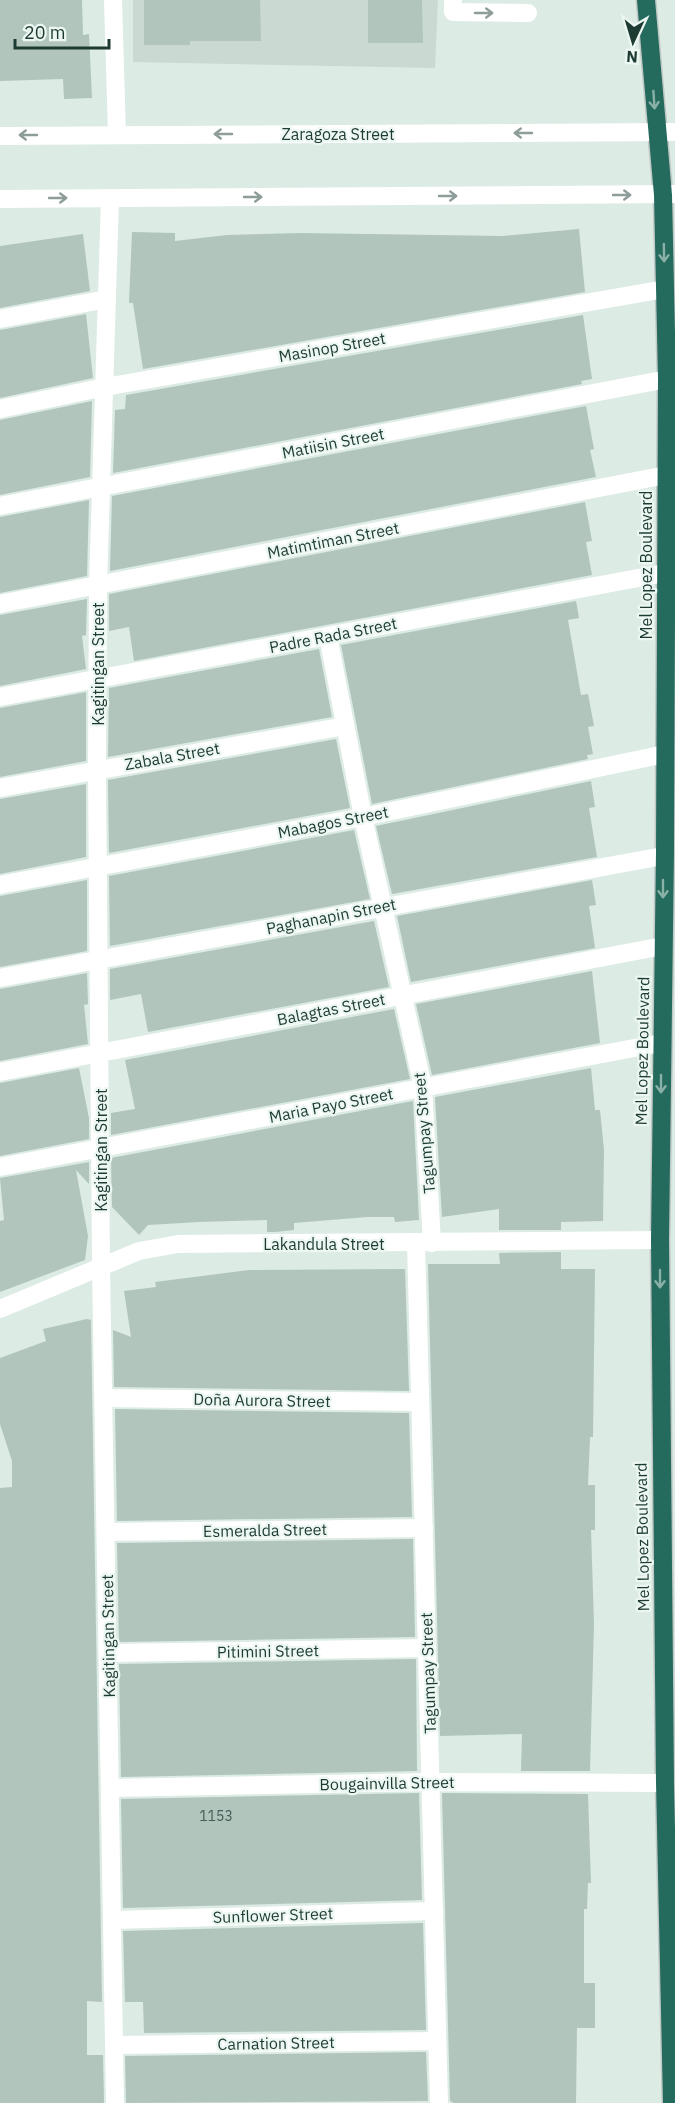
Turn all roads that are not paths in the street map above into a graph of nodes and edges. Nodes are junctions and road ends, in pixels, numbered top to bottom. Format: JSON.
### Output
{"nodes":[{"id":1,"x":113,"y":0,"type":"edge"},
{"id":2,"x":453,"y":0,"type":"edge"},
{"id":3,"x":646,"y":0,"type":"edge"},
{"id":4,"x":528,"y":13,"type":"dead end"},
{"id":5,"x":657,"y":132,"type":"junction"},
{"id":6,"x":675,"y":132,"type":"edge"},
{"id":7,"x":117,"y":135,"type":"junction"},
{"id":8,"x":0,"y":136,"type":"edge"},
{"id":9,"x":669,"y":194,"type":"edge"},
{"id":10,"x":110,"y":198,"type":"junction"},
{"id":11,"x":0,"y":199,"type":"edge"},
{"id":12,"x":665,"y":289,"type":"junction"},
{"id":13,"x":107,"y":299,"type":"junction"},
{"id":14,"x":0,"y":320,"type":"edge"},
{"id":15,"x":667,"y":380,"type":"junction"},
{"id":16,"x":105,"y":387,"type":"junction"},
{"id":17,"x":0,"y":409,"type":"edge"},
{"id":18,"x":666,"y":475,"type":"junction"},
{"id":19,"x":101,"y":488,"type":"junction"},
{"id":20,"x":0,"y":506,"type":"edge"},
{"id":21,"x":665,"y":573,"type":"junction"},
{"id":22,"x":98,"y":586,"type":"junction"},
{"id":23,"x":0,"y":604,"type":"edge"},
{"id":24,"x":328,"y":636,"type":"junction"},
{"id":25,"x":98,"y":680,"type":"junction"},
{"id":26,"x":0,"y":697,"type":"edge"},
{"id":27,"x":345,"y":726,"type":"junction"},
{"id":28,"x":665,"y":754,"type":"junction"},
{"id":29,"x":97,"y":770,"type":"junction"},
{"id":30,"x":0,"y":788,"type":"edge"},
{"id":31,"x":363,"y":817,"type":"junction"},
{"id":32,"x":663,"y":856,"type":"junction"},
{"id":33,"x":99,"y":866,"type":"junction"},
{"id":34,"x":0,"y":885,"type":"edge"},
{"id":35,"x":384,"y":906,"type":"junction"},
{"id":36,"x":663,"y":946,"type":"junction"},
{"id":37,"x":100,"y":961,"type":"junction"},
{"id":38,"x":0,"y":978,"type":"edge"},
{"id":39,"x":403,"y":996,"type":"junction"},
{"id":40,"x":661,"y":1043,"type":"junction"},
{"id":41,"x":100,"y":1053,"type":"junction"},
{"id":42,"x":0,"y":1072,"type":"edge"},
{"id":43,"x":423,"y":1088,"type":"junction"},
{"id":44,"x":101,"y":1148,"type":"junction"},
{"id":45,"x":0,"y":1167,"type":"edge"},
{"id":46,"x":660,"y":1240,"type":"junction"},
{"id":47,"x":424,"y":1243,"type":"junction"},
{"id":48,"x":101,"y":1267,"type":"junction"},
{"id":49,"x":0,"y":1309,"type":"edge"},
{"id":50,"x":105,"y":1398,"type":"junction"},
{"id":51,"x":420,"y":1402,"type":"junction"},
{"id":52,"x":424,"y":1528,"type":"junction"},
{"id":53,"x":106,"y":1532,"type":"junction"},
{"id":54,"x":427,"y":1648,"type":"junction"},
{"id":55,"x":108,"y":1653,"type":"junction"},
{"id":56,"x":431,"y":1782,"type":"junction"},
{"id":57,"x":665,"y":1783,"type":"junction"},
{"id":58,"x":110,"y":1788,"type":"junction"},
{"id":59,"x":434,"y":1911,"type":"junction"},
{"id":60,"x":112,"y":1920,"type":"junction"},
{"id":61,"x":437,"y":2041,"type":"junction"},
{"id":62,"x":114,"y":2045,"type":"junction"},
{"id":63,"x":115,"y":2103,"type":"edge"},
{"id":64,"x":439,"y":2103,"type":"edge"},
{"id":65,"x":672,"y":2103,"type":"edge"}],
"edges":[{"from":1,"to":7,"type":"street"},
{"from":2,"to":4,"type":"street","one_way":true},
{"from":3,"to":5,"type":"highway","name":"Mel Lopez Boulevard","one_way":true},
{"from":5,"to":6,"type":"street","name":"Zaragoza Street"},
{"from":5,"to":7,"type":"street","name":"Zaragoza Street","one_way":true},
{"from":5,"to":9,"type":"highway","name":"Mel Lopez Boulevard"},
{"from":7,"to":8,"type":"street","name":"Zaragoza Street","one_way":true},
{"from":10,"to":9,"type":"street","one_way":true},
{"from":9,"to":12,"type":"highway","name":"Mel Lopez Boulevard","one_way":true},
{"from":11,"to":10,"type":"street","one_way":true},
{"from":10,"to":13,"type":"street","name":"Kagitingan Street"},
{"from":12,"to":15,"type":"highway","name":"Mel Lopez Boulevard"},
{"from":12,"to":16,"type":"street","name":"Masinop Street"},
{"from":13,"to":14,"type":"street"},
{"from":13,"to":16,"type":"street","name":"Kagitingan Street"},
{"from":15,"to":18,"type":"highway","name":"Mel Lopez Boulevard"},
{"from":15,"to":19,"type":"street","name":"Matiisin Street"},
{"from":16,"to":17,"type":"street","name":"Masinop Street"},
{"from":16,"to":19,"type":"street","name":"Kagitingan Street"},
{"from":18,"to":21,"type":"highway","name":"Mel Lopez Boulevard"},
{"from":18,"to":22,"type":"street","name":"Matimtiman Street"},
{"from":19,"to":20,"type":"street","name":"Matiisin Street"},
{"from":19,"to":22,"type":"street","name":"Kagitingan Street"},
{"from":21,"to":24,"type":"street","name":"Padre Rada Street"},
{"from":21,"to":28,"type":"highway","name":"Mel Lopez Boulevard"},
{"from":22,"to":23,"type":"street","name":"Matimtiman Street"},
{"from":22,"to":25,"type":"street","name":"Kagitingan Street"},
{"from":24,"to":25,"type":"street","name":"Padre Rada Street"},
{"from":24,"to":27,"type":"street","name":"Tagumpay Street"},
{"from":25,"to":26,"type":"street","name":"Padre Rada Street"},
{"from":25,"to":29,"type":"street","name":"Kagitingan Street"},
{"from":27,"to":29,"type":"street","name":"Zabala Street"},
{"from":27,"to":31,"type":"street","name":"Tagumpay Street"},
{"from":28,"to":31,"type":"street","name":"Mabagos Street"},
{"from":28,"to":32,"type":"highway","name":"Mel Lopez Boulevard"},
{"from":29,"to":30,"type":"street","name":"Zabala Street"},
{"from":29,"to":33,"type":"street","name":"Kagitingan Street"},
{"from":31,"to":33,"type":"street","name":"Mabagos Street"},
{"from":31,"to":35,"type":"street","name":"Tagumpay Street"},
{"from":32,"to":35,"type":"street","name":"Paghanapin Street"},
{"from":32,"to":36,"type":"highway","name":"Mel Lopez Boulevard","one_way":true},
{"from":33,"to":34,"type":"street","name":"Mabagos Street"},
{"from":33,"to":37,"type":"street","name":"Kagitingan Street"},
{"from":35,"to":37,"type":"street","name":"Paghanapin Street"},
{"from":35,"to":39,"type":"street","name":"Tagumpay Street"},
{"from":36,"to":39,"type":"street","name":"Balagtas Street"},
{"from":36,"to":40,"type":"highway","name":"Mel Lopez Boulevard"},
{"from":37,"to":38,"type":"street","name":"Paghanapin Street"},
{"from":37,"to":41,"type":"street","name":"Kagitingan Street"},
{"from":39,"to":41,"type":"street","name":"Balagtas Street"},
{"from":39,"to":43,"type":"street","name":"Tagumpay Street"},
{"from":40,"to":43,"type":"street","name":"Maria Payo Street"},
{"from":40,"to":46,"type":"highway","name":"Mel Lopez Boulevard","one_way":true},
{"from":41,"to":42,"type":"street","name":"Balagtas Street"},
{"from":41,"to":44,"type":"street","name":"Kagitingan Street"},
{"from":43,"to":44,"type":"street","name":"Maria Payo Street"},
{"from":43,"to":47,"type":"street","name":"Tagumpay Street"},
{"from":44,"to":45,"type":"street","name":"Maria Payo Street"},
{"from":44,"to":48,"type":"street","name":"Kagitingan Street"},
{"from":46,"to":47,"type":"street","name":"Lakandula Street"},
{"from":46,"to":57,"type":"highway","name":"Mel Lopez Boulevard","one_way":true},
{"from":47,"to":48,"type":"street","name":"Lakandula Street"},
{"from":47,"to":51,"type":"street","name":"Tagumpay Street"},
{"from":48,"to":49,"type":"street","name":"Lakandula Street"},
{"from":48,"to":50,"type":"street","name":"Kagitingan Street"},
{"from":50,"to":51,"type":"street","name":"Doña Aurora Street"},
{"from":50,"to":53,"type":"street","name":"Kagitingan Street"},
{"from":51,"to":52,"type":"street","name":"Tagumpay Street"},
{"from":52,"to":53,"type":"street","name":"Esmeralda Street"},
{"from":52,"to":54,"type":"street","name":"Tagumpay Street"},
{"from":53,"to":55,"type":"street","name":"Kagitingan Street"},
{"from":54,"to":55,"type":"street","name":"Pitimini Street"},
{"from":54,"to":56,"type":"street","name":"Tagumpay Street"},
{"from":55,"to":58,"type":"street","name":"Kagitingan Street"},
{"from":56,"to":57,"type":"street","name":"Bougainvilla Street"},
{"from":56,"to":58,"type":"street","name":"Bougainvilla Street"},
{"from":56,"to":59,"type":"street","name":"Tagumpay Street"},
{"from":57,"to":65,"type":"highway","name":"Mel Lopez Boulevard"},
{"from":58,"to":60,"type":"street","name":"Kagitingan Street"},
{"from":59,"to":60,"type":"street","name":"Sunflower Street"},
{"from":59,"to":61,"type":"street","name":"Tagumpay Street"},
{"from":60,"to":62,"type":"street","name":"Kagitingan Street"},
{"from":61,"to":62,"type":"street","name":"Carnation Street"},
{"from":61,"to":64,"type":"street","name":"Tagumpay Street"},
{"from":62,"to":63,"type":"street","name":"Kagitingan Street"}]}
